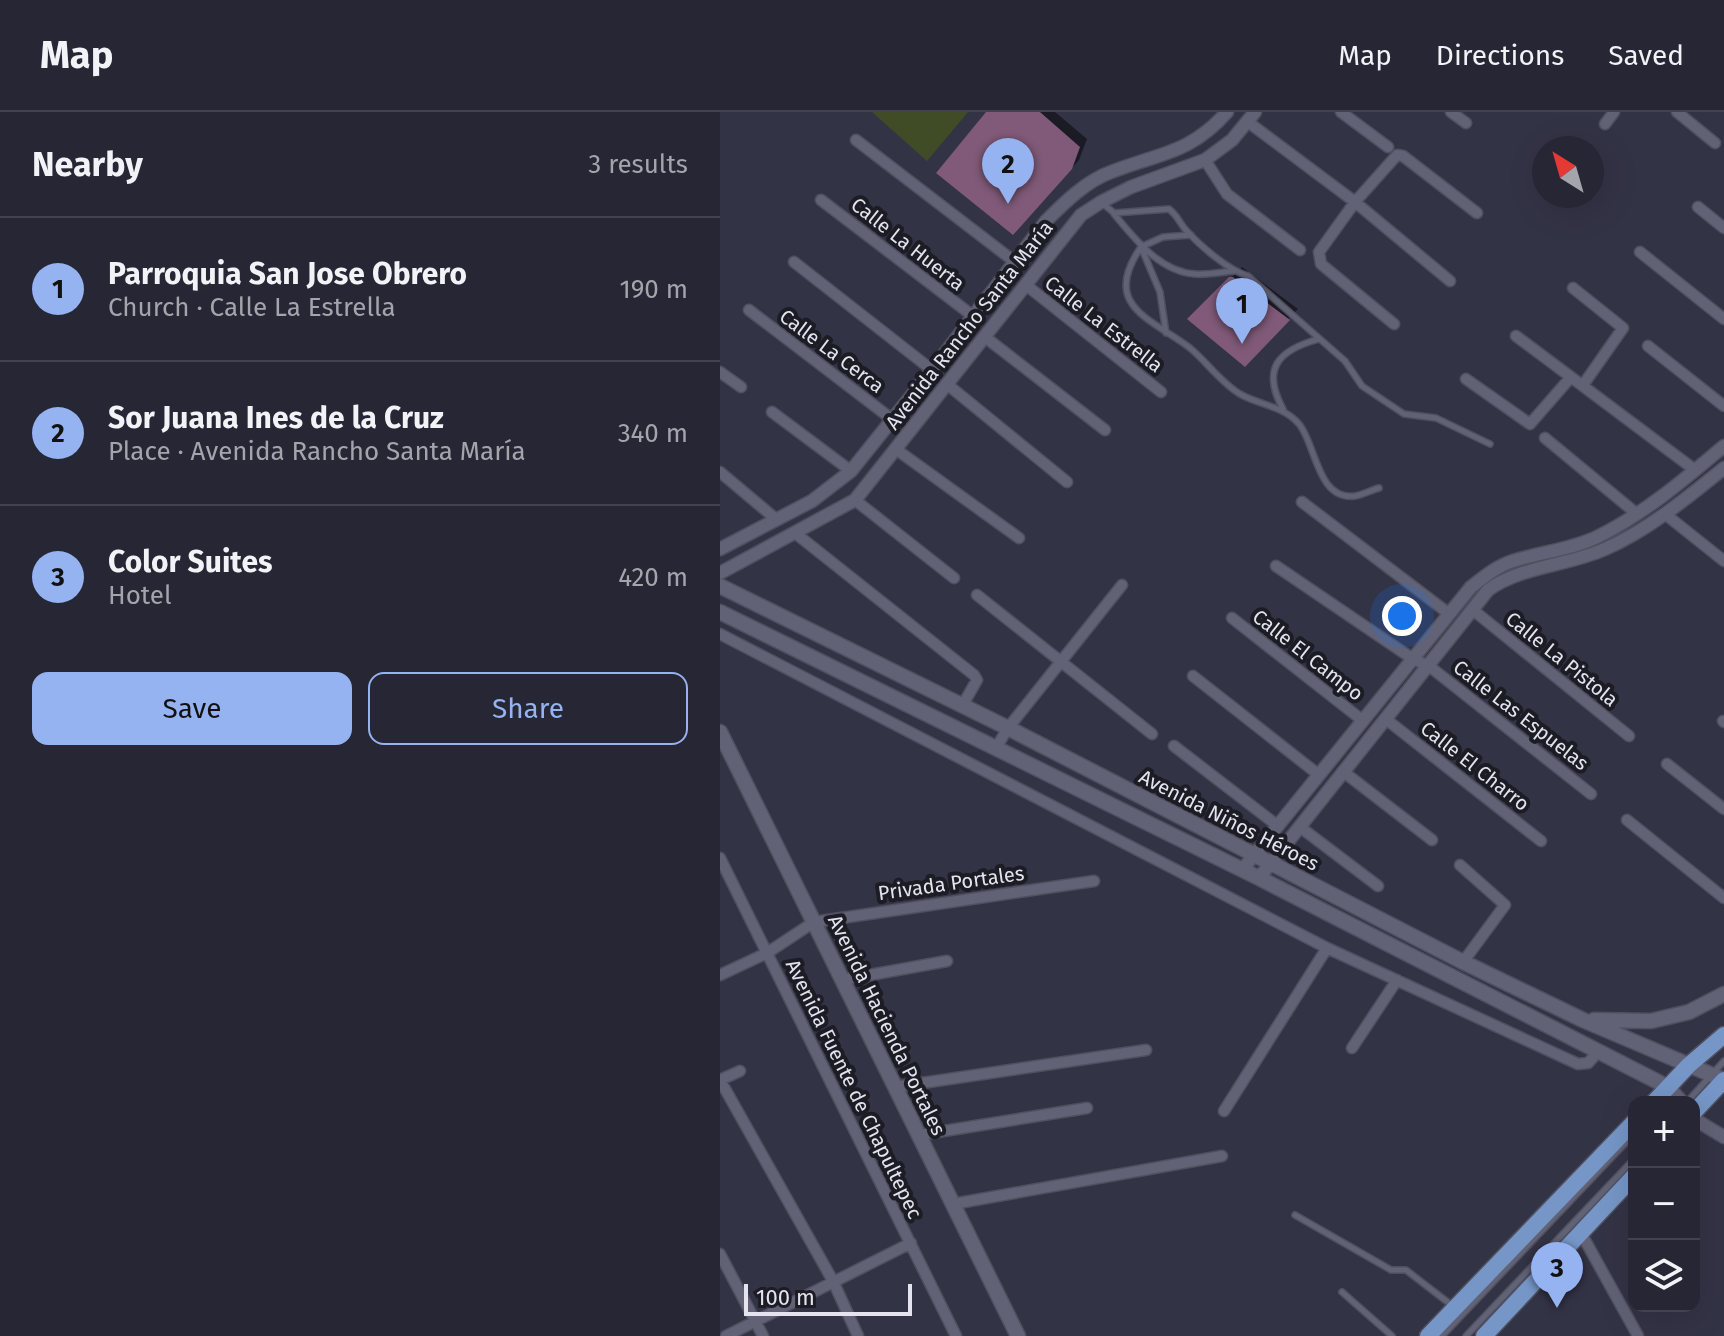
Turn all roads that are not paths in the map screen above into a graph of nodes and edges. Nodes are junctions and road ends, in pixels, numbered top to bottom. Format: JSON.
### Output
{"nodes":[{"id":1,"x":1227,"y":112,"type":"edge"},
{"id":2,"x":1341,"y":112,"type":"edge"},
{"id":3,"x":1451,"y":112,"type":"edge"},
{"id":4,"x":1614,"y":112,"type":"edge"},
{"id":5,"x":1677,"y":112,"type":"edge"},
{"id":6,"x":1252,"y":117,"type":"edge"},
{"id":7,"x":1466,"y":123,"type":"dead end"},
{"id":8,"x":1605,"y":124,"type":"dead end"},
{"id":9,"x":856,"y":140,"type":"dead end"},
{"id":10,"x":1715,"y":143,"type":"dead end"},
{"id":11,"x":1393,"y":151,"type":"junction"},
{"id":12,"x":1205,"y":160,"type":"junction"},
{"id":13,"x":821,"y":200,"type":"dead end"},
{"id":14,"x":1101,"y":202,"type":"junction"},
{"id":15,"x":1355,"y":202,"type":"junction"},
{"id":16,"x":1698,"y":207,"type":"dead end"},
{"id":17,"x":1114,"y":213,"type":"junction"},
{"id":18,"x":1477,"y":213,"type":"dead end"},
{"id":19,"x":1724,"y":228,"type":"edge"},
{"id":20,"x":1191,"y":234,"type":"junction"},
{"id":21,"x":1141,"y":247,"type":"junction"},
{"id":22,"x":1300,"y":250,"type":"dead end"},
{"id":23,"x":1640,"y":252,"type":"dead end"},
{"id":24,"x":794,"y":262,"type":"dead end"},
{"id":25,"x":1015,"y":262,"type":"junction"},
{"id":26,"x":1234,"y":271,"type":"junction"},
{"id":27,"x":1450,"y":281,"type":"dead end"},
{"id":28,"x":1026,"y":285,"type":"junction"},
{"id":29,"x":1573,"y":288,"type":"dead end"},
{"id":30,"x":749,"y":310,"type":"dead end"},
{"id":31,"x":973,"y":316,"type":"junction"},
{"id":32,"x":1724,"y":319,"type":"edge"},
{"id":33,"x":1394,"y":324,"type":"dead end"},
{"id":34,"x":1166,"y":334,"type":"junction"},
{"id":35,"x":1516,"y":336,"type":"dead end"},
{"id":36,"x":985,"y":337,"type":"junction"},
{"id":37,"x":1319,"y":339,"type":"junction"},
{"id":38,"x":1648,"y":346,"type":"dead end"},
{"id":39,"x":932,"y":370,"type":"junction"},
{"id":40,"x":720,"y":372,"type":"edge"},
{"id":41,"x":1571,"y":377,"type":"junction"},
{"id":42,"x":1466,"y":379,"type":"dead end"},
{"id":43,"x":948,"y":385,"type":"junction"},
{"id":44,"x":1583,"y":385,"type":"junction"},
{"id":45,"x":741,"y":387,"type":"dead end"},
{"id":46,"x":918,"y":388,"type":"junction"},
{"id":47,"x":1161,"y":392,"type":"dead end"},
{"id":48,"x":935,"y":401,"type":"junction"},
{"id":49,"x":1724,"y":406,"type":"edge"},
{"id":50,"x":901,"y":409,"type":"junction"},
{"id":51,"x":1283,"y":410,"type":"junction"},
{"id":52,"x":772,"y":412,"type":"dead end"},
{"id":53,"x":893,"y":420,"type":"junction"},
{"id":54,"x":919,"y":423,"type":"junction"},
{"id":55,"x":1105,"y":430,"type":"dead end"},
{"id":56,"x":1545,"y":438,"type":"dead end"},
{"id":57,"x":1490,"y":444,"type":"dead end"},
{"id":58,"x":1724,"y":446,"type":"edge"},
{"id":59,"x":897,"y":450,"type":"junction"},
{"id":60,"x":1695,"y":470,"type":"junction"},
{"id":61,"x":851,"y":471,"type":"junction"},
{"id":62,"x":1723,"y":471,"type":"edge"},
{"id":63,"x":720,"y":472,"type":"edge"},
{"id":64,"x":1067,"y":482,"type":"dead end"},
{"id":65,"x":1379,"y":488,"type":"dead end"},
{"id":66,"x":855,"y":500,"type":"junction"},
{"id":67,"x":1302,"y":502,"type":"dead end"},
{"id":68,"x":1637,"y":514,"type":"junction"},
{"id":69,"x":1665,"y":514,"type":"junction"},
{"id":70,"x":777,"y":520,"type":"junction"},
{"id":71,"x":795,"y":533,"type":"junction"},
{"id":72,"x":1019,"y":538,"type":"dead end"},
{"id":73,"x":720,"y":549,"type":"edge"},
{"id":74,"x":1724,"y":561,"type":"edge"},
{"id":75,"x":1276,"y":566,"type":"dead end"},
{"id":76,"x":720,"y":573,"type":"edge"},
{"id":77,"x":954,"y":578,"type":"dead end"},
{"id":78,"x":1122,"y":585,"type":"dead end"},
{"id":79,"x":720,"y":586,"type":"edge"},
{"id":80,"x":977,"y":595,"type":"dead end"},
{"id":81,"x":1473,"y":610,"type":"junction"},
{"id":82,"x":720,"y":612,"type":"edge"},
{"id":83,"x":1448,"y":613,"type":"junction"},
{"id":84,"x":1232,"y":618,"type":"dead end"},
{"id":85,"x":720,"y":634,"type":"edge"},
{"id":86,"x":1413,"y":659,"type":"junction"},
{"id":87,"x":1061,"y":661,"type":"junction"},
{"id":88,"x":1429,"y":666,"type":"junction"},
{"id":89,"x":1193,"y":676,"type":"dead end"},
{"id":90,"x":962,"y":706,"type":"junction"},
{"id":91,"x":1362,"y":720,"type":"junction"},
{"id":92,"x":1387,"y":720,"type":"junction"},
{"id":93,"x":1008,"y":728,"type":"junction"},
{"id":94,"x":720,"y":732,"type":"edge"},
{"id":95,"x":1152,"y":734,"type":"dead end"},
{"id":96,"x":1629,"y":736,"type":"dead end"},
{"id":97,"x":1174,"y":746,"type":"dead end"},
{"id":98,"x":996,"y":748,"type":"junction"},
{"id":99,"x":1667,"y":764,"type":"dead end"},
{"id":100,"x":1345,"y":773,"type":"junction"},
{"id":101,"x":1319,"y":775,"type":"junction"},
{"id":102,"x":1591,"y":794,"type":"dead end"},
{"id":103,"x":1724,"y":809,"type":"edge"},
{"id":104,"x":1627,"y":820,"type":"dead end"},
{"id":105,"x":1278,"y":826,"type":"junction"},
{"id":106,"x":1300,"y":827,"type":"junction"},
{"id":107,"x":1432,"y":840,"type":"dead end"},
{"id":108,"x":1541,"y":841,"type":"dead end"},
{"id":109,"x":1253,"y":856,"type":"junction"},
{"id":110,"x":720,"y":858,"type":"edge"},
{"id":111,"x":1269,"y":864,"type":"junction"},
{"id":112,"x":1460,"y":865,"type":"dead end"},
{"id":113,"x":1242,"y":870,"type":"junction"},
{"id":114,"x":1259,"y":878,"type":"junction"},
{"id":115,"x":1094,"y":881,"type":"dead end"},
{"id":116,"x":1378,"y":886,"type":"dead end"},
{"id":117,"x":1724,"y":898,"type":"edge"},
{"id":118,"x":814,"y":922,"type":"junction"},
{"id":119,"x":1327,"y":948,"type":"junction"},
{"id":120,"x":767,"y":953,"type":"junction"},
{"id":121,"x":947,"y":961,"type":"dead end"},
{"id":122,"x":1463,"y":962,"type":"junction"},
{"id":123,"x":720,"y":975,"type":"edge"},
{"id":124,"x":842,"y":980,"type":"junction"},
{"id":125,"x":1397,"y":980,"type":"junction"},
{"id":126,"x":1724,"y":994,"type":"edge"},
{"id":127,"x":1583,"y":1020,"type":"junction"},
{"id":128,"x":1724,"y":1037,"type":"edge"},
{"id":129,"x":1352,"y":1048,"type":"dead end"},
{"id":130,"x":1146,"y":1050,"type":"dead end"},
{"id":131,"x":1599,"y":1051,"type":"junction"},
{"id":132,"x":1724,"y":1061,"type":"edge"},
{"id":133,"x":740,"y":1071,"type":"dead end"},
{"id":134,"x":1709,"y":1074,"type":"edge"},
{"id":135,"x":720,"y":1080,"type":"edge"},
{"id":136,"x":895,"y":1087,"type":"junction"},
{"id":137,"x":1673,"y":1096,"type":"edge"},
{"id":138,"x":1676,"y":1096,"type":"edge"},
{"id":139,"x":1676,"y":1096,"type":"edge"},
{"id":140,"x":1700,"y":1097,"type":"edge"},
{"id":141,"x":1087,"y":1108,"type":"dead end"},
{"id":142,"x":1224,"y":1111,"type":"dead end"},
{"id":143,"x":1700,"y":1123,"type":"edge"},
{"id":144,"x":1628,"y":1128,"type":"edge"},
{"id":145,"x":919,"y":1135,"type":"junction"},
{"id":146,"x":1724,"y":1137,"type":"edge"},
{"id":147,"x":1628,"y":1140,"type":"edge"},
{"id":148,"x":1222,"y":1156,"type":"dead end"},
{"id":149,"x":1628,"y":1165,"type":"edge"},
{"id":150,"x":1628,"y":1182,"type":"edge"},
{"id":151,"x":953,"y":1204,"type":"junction"},
{"id":152,"x":1295,"y":1215,"type":"dead end"},
{"id":153,"x":1581,"y":1233,"type":"junction"},
{"id":154,"x":911,"y":1243,"type":"junction"},
{"id":155,"x":720,"y":1254,"type":"edge"},
{"id":156,"x":833,"y":1281,"type":"junction"},
{"id":157,"x":1342,"y":1292,"type":"dead end"},
{"id":158,"x":1455,"y":1307,"type":"junction"},
{"id":159,"x":756,"y":1321,"type":"junction"},
{"id":160,"x":1491,"y":1333,"type":"edge"},
{"id":161,"x":726,"y":1336,"type":"edge"},
{"id":162,"x":763,"y":1336,"type":"edge"},
{"id":163,"x":858,"y":1336,"type":"edge"},
{"id":164,"x":956,"y":1336,"type":"edge"},
{"id":165,"x":1018,"y":1336,"type":"edge"},
{"id":166,"x":1392,"y":1336,"type":"edge"},
{"id":167,"x":1428,"y":1336,"type":"edge"},
{"id":168,"x":1442,"y":1336,"type":"edge"},
{"id":169,"x":1466,"y":1336,"type":"edge"},
{"id":170,"x":1638,"y":1336,"type":"edge"}],
"edges":[{"from":1,"to":25,"type":"street","name":"Avenida Rancho Santa María"},
{"from":2,"to":11,"type":"street"},
{"from":3,"to":7,"type":"street"},
{"from":4,"to":8,"type":"street"},
{"from":5,"to":10,"type":"street"},
{"from":6,"to":12,"type":"street","name":"Avenida Rancho Santa María"},
{"from":6,"to":15,"type":"street"},
{"from":9,"to":25,"type":"street"},
{"from":11,"to":15,"type":"street"},
{"from":11,"to":18,"type":"street"},
{"from":12,"to":14,"type":"street","name":"Avenida Rancho Santa María"},
{"from":12,"to":22,"type":"street"},
{"from":13,"to":31,"type":"street","name":"Calle La Huerta"},
{"from":14,"to":17,"type":"lane"},
{"from":14,"to":28,"type":"street","name":"Avenida Rancho Santa María"},
{"from":15,"to":27,"type":"street"},
{"from":15,"to":33,"type":"street"},
{"from":16,"to":19,"type":"street"},
{"from":17,"to":20,"type":"lane"},
{"from":17,"to":21,"type":"lane"},
{"from":20,"to":21,"type":"lane"},
{"from":20,"to":26,"type":"lane"},
{"from":21,"to":26,"type":"lane"},
{"from":21,"to":34,"type":"lane"},
{"from":21,"to":34,"type":"lane"},
{"from":23,"to":32,"type":"street"},
{"from":24,"to":39,"type":"street"},
{"from":25,"to":31,"type":"street","name":"Avenida Rancho Santa María"},
{"from":26,"to":37,"type":"lane"},
{"from":28,"to":36,"type":"street","name":"Avenida Rancho Santa María"},
{"from":28,"to":47,"type":"street","name":"Calle La Estrella"},
{"from":29,"to":44,"type":"street"},
{"from":30,"to":53,"type":"street","name":"Calle La Cerca"},
{"from":31,"to":39,"type":"street","name":"Avenida Rancho Santa María"},
{"from":34,"to":51,"type":"lane"},
{"from":35,"to":41,"type":"street"},
{"from":36,"to":43,"type":"street","name":"Avenida Rancho Santa María"},
{"from":36,"to":55,"type":"street"},
{"from":37,"to":51,"type":"lane"},
{"from":37,"to":57,"type":"lane"},
{"from":38,"to":49,"type":"street"},
{"from":39,"to":46,"type":"street","name":"Avenida Rancho Santa María"},
{"from":40,"to":45,"type":"street"},
{"from":41,"to":42,"type":"street"},
{"from":41,"to":44,"type":"street"},
{"from":43,"to":48,"type":"street","name":"Avenida Rancho Santa María"},
{"from":43,"to":64,"type":"street"},
{"from":44,"to":60,"type":"street"},
{"from":46,"to":48,"type":"street"},
{"from":46,"to":50,"type":"street","name":"Avenida Rancho Santa María"},
{"from":48,"to":54,"type":"street","name":"Avenida Rancho Santa María"},
{"from":50,"to":53,"type":"street","name":"Avenida Rancho Santa María"},
{"from":50,"to":54,"type":"street"},
{"from":51,"to":65,"type":"lane"},
{"from":52,"to":61,"type":"street"},
{"from":53,"to":61,"type":"street","name":"Avenida Rancho Santa María"},
{"from":54,"to":59,"type":"street","name":"Avenida Rancho Santa María"},
{"from":56,"to":68,"type":"street"},
{"from":58,"to":60,"type":"street"},
{"from":59,"to":66,"type":"street","name":"Avenida Rancho Santa María"},
{"from":59,"to":72,"type":"street"},
{"from":60,"to":68,"type":"street"},
{"from":61,"to":70,"type":"street","name":"Avenida Rancho Santa María"},
{"from":62,"to":69,"type":"street"},
{"from":63,"to":70,"type":"street"},
{"from":66,"to":71,"type":"street","name":"Avenida Rancho Santa María"},
{"from":66,"to":77,"type":"street"},
{"from":67,"to":83,"type":"street"},
{"from":68,"to":83,"type":"street"},
{"from":69,"to":74,"type":"street"},
{"from":69,"to":81,"type":"street"},
{"from":70,"to":73,"type":"street","name":"Avenida Rancho Santa María"},
{"from":71,"to":76,"type":"street","name":"Avenida Rancho Santa María"},
{"from":71,"to":90,"type":"street"},
{"from":75,"to":86,"type":"street","name":"Calle Las Espuelas"},
{"from":78,"to":87,"type":"street"},
{"from":79,"to":90,"type":"main road","name":"Avenida Niños Héroes"},
{"from":80,"to":87,"type":"street"},
{"from":81,"to":88,"type":"street"},
{"from":81,"to":96,"type":"street","name":"Calle La Pistola"},
{"from":82,"to":98,"type":"main road","name":"Avenida Niños Héroes"},
{"from":83,"to":86,"type":"street"},
{"from":84,"to":91,"type":"street","name":"Calle El Campo"},
{"from":85,"to":119,"type":"street"},
{"from":86,"to":88,"type":"street","name":"Calle Las Espuelas"},
{"from":86,"to":91,"type":"street"},
{"from":87,"to":93,"type":"street"},
{"from":87,"to":95,"type":"street"},
{"from":88,"to":92,"type":"street"},
{"from":88,"to":102,"type":"street","name":"Calle Las Espuelas"},
{"from":89,"to":101,"type":"street"},
{"from":90,"to":93,"type":"main road","name":"Avenida Niños Héroes"},
{"from":91,"to":101,"type":"street"},
{"from":92,"to":100,"type":"street"},
{"from":92,"to":108,"type":"street","name":"Calle El Charro"},
{"from":93,"to":98,"type":"street"},
{"from":93,"to":109,"type":"main road","name":"Avenida Niños Héroes"},
{"from":94,"to":118,"type":"main road","name":"Avenida Hacienda Portales"},
{"from":97,"to":105,"type":"street"},
{"from":98,"to":113,"type":"main road","name":"Avenida Niños Héroes"},
{"from":99,"to":103,"type":"street"},
{"from":100,"to":106,"type":"street"},
{"from":100,"to":107,"type":"street"},
{"from":101,"to":105,"type":"street"},
{"from":104,"to":117,"type":"street"},
{"from":105,"to":109,"type":"street"},
{"from":106,"to":111,"type":"street"},
{"from":106,"to":116,"type":"street"},
{"from":109,"to":111,"type":"main road","name":"Avenida Niños Héroes"},
{"from":109,"to":113,"type":"street"},
{"from":110,"to":120,"type":"street","name":"Avenida Fuente de Chapultepec"},
{"from":111,"to":114,"type":"street"},
{"from":111,"to":122,"type":"main road","name":"Avenida Niños Héroes"},
{"from":112,"to":122,"type":"street"},
{"from":113,"to":114,"type":"main road","name":"Avenida Niños Héroes"},
{"from":114,"to":131,"type":"main road","name":"Avenida Niños Héroes"},
{"from":115,"to":118,"type":"street","name":"Privada Portales"},
{"from":118,"to":120,"type":"street"},
{"from":118,"to":124,"type":"main road","name":"Avenida Hacienda Portales"},
{"from":119,"to":125,"type":"street"},
{"from":119,"to":142,"type":"street"},
{"from":120,"to":123,"type":"street"},
{"from":120,"to":154,"type":"street","name":"Avenida Fuente de Chapultepec"},
{"from":121,"to":124,"type":"street"},
{"from":122,"to":127,"type":"main road","name":"Avenida Niños Héroes"},
{"from":124,"to":136,"type":"main road","name":"Avenida Hacienda Portales"},
{"from":125,"to":129,"type":"street"},
{"from":125,"to":131,"type":"street"},
{"from":126,"to":127,"type":"main road"},
{"from":127,"to":134,"type":"main road","name":"Avenida Niños Héroes"},
{"from":128,"to":134,"type":"main road"},
{"from":130,"to":136,"type":"street"},
{"from":131,"to":137,"type":"main road","name":"Avenida Niños Héroes"},
{"from":132,"to":134,"type":"lane"},
{"from":133,"to":135,"type":"street"},
{"from":134,"to":138,"type":"main road"},
{"from":134,"to":139,"type":"lane"},
{"from":134,"to":140,"type":"main road"},
{"from":135,"to":156,"type":"street"},
{"from":136,"to":145,"type":"main road","name":"Avenida Hacienda Portales"},
{"from":141,"to":145,"type":"street"},
{"from":143,"to":146,"type":"street"},
{"from":144,"to":158,"type":"main road"},
{"from":145,"to":151,"type":"main road","name":"Avenida Hacienda Portales"},
{"from":147,"to":168,"type":"lane"},
{"from":148,"to":151,"type":"street"},
{"from":149,"to":169,"type":"lane"},
{"from":150,"to":153,"type":"main road"},
{"from":151,"to":165,"type":"main road","name":"Avenida Hacienda Portales"},
{"from":152,"to":158,"type":"lane"},
{"from":153,"to":160,"type":"main road"},
{"from":153,"to":170,"type":"street"},
{"from":154,"to":156,"type":"street"},
{"from":154,"to":164,"type":"street","name":"Avenida Fuente de Chapultepec"},
{"from":155,"to":159,"type":"street"},
{"from":156,"to":159,"type":"street"},
{"from":156,"to":163,"type":"street"},
{"from":157,"to":166,"type":"lane"},
{"from":158,"to":167,"type":"main road"},
{"from":159,"to":161,"type":"street"},
{"from":159,"to":162,"type":"street"}]}
